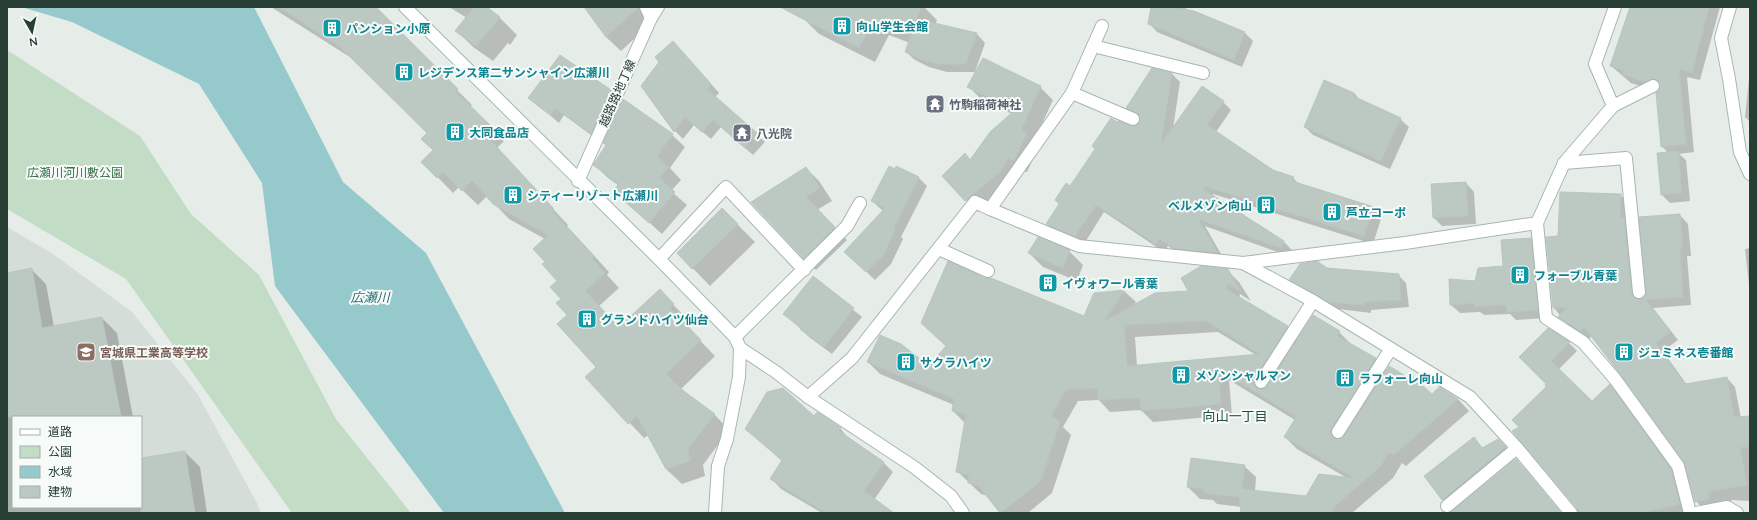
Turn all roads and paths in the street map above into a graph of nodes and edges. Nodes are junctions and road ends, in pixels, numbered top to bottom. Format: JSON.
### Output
{"nodes":[{"id":1,"x":405,"y":7,"type":"edge"},
{"id":2,"x":658,"y":7,"type":"edge"},
{"id":3,"x":1615,"y":7,"type":"edge"},
{"id":4,"x":1730,"y":7,"type":"edge"},
{"id":5,"x":649,"y":12,"type":"edge"},
{"id":6,"x":1102,"y":26,"type":"dead end"},
{"id":7,"x":1093,"y":46,"type":"junction"},
{"id":8,"x":1203,"y":73,"type":"dead end"},
{"id":9,"x":1653,"y":86,"type":"dead end"},
{"id":10,"x":1072,"y":92,"type":"junction"},
{"id":11,"x":1613,"y":106,"type":"junction"},
{"id":12,"x":1133,"y":119,"type":"dead end"},
{"id":13,"x":1564,"y":163,"type":"junction"},
{"id":14,"x":1750,"y":174,"type":"edge"},
{"id":15,"x":578,"y":180,"type":"junction"},
{"id":16,"x":860,"y":203,"type":"dead end"},
{"id":17,"x":990,"y":209,"type":"junction"},
{"id":18,"x":1537,"y":223,"type":"junction"},
{"id":19,"x":939,"y":249,"type":"junction"},
{"id":20,"x":659,"y":259,"type":"junction"},
{"id":21,"x":1244,"y":263,"type":"junction"},
{"id":22,"x":804,"y":270,"type":"junction"},
{"id":23,"x":988,"y":271,"type":"dead end"},
{"id":24,"x":1638,"y":292,"type":"dead end"},
{"id":25,"x":1313,"y":301,"type":"junction"},
{"id":26,"x":737,"y":342,"type":"junction"},
{"id":27,"x":1390,"y":350,"type":"junction"},
{"id":28,"x":1261,"y":382,"type":"dead end"},
{"id":29,"x":808,"y":397,"type":"junction"},
{"id":30,"x":1338,"y":432,"type":"dead end"},
{"id":31,"x":1517,"y":448,"type":"junction"},
{"id":32,"x":1447,"y":506,"type":"dead end"},
{"id":33,"x":715,"y":513,"type":"edge"},
{"id":34,"x":963,"y":513,"type":"edge"},
{"id":35,"x":1571,"y":513,"type":"edge"},
{"id":36,"x":1690,"y":513,"type":"edge"},
{"id":37,"x":1696,"y":513,"type":"edge"},
{"id":38,"x":1738,"y":513,"type":"edge"}],
"edges":[{"from":1,"to":15,"type":"street"},
{"from":2,"to":5,"type":"street","name":"越路路地丁線"},
{"from":3,"to":11,"type":"street"},
{"from":4,"to":14,"type":"street"},
{"from":5,"to":15,"type":"street","name":"越路路地丁線"},
{"from":6,"to":7,"type":"street"},
{"from":7,"to":8,"type":"street"},
{"from":7,"to":10,"type":"street"},
{"from":9,"to":11,"type":"street"},
{"from":10,"to":12,"type":"street"},
{"from":10,"to":17,"type":"street"},
{"from":11,"to":13,"type":"street"},
{"from":13,"to":18,"type":"street"},
{"from":13,"to":24,"type":"street"},
{"from":15,"to":20,"type":"street"},
{"from":16,"to":22,"type":"street"},
{"from":17,"to":19,"type":"street"},
{"from":17,"to":21,"type":"street"},
{"from":18,"to":21,"type":"street"},
{"from":18,"to":36,"type":"street"},
{"from":19,"to":23,"type":"street"},
{"from":19,"to":29,"type":"street"},
{"from":20,"to":22,"type":"street"},
{"from":20,"to":26,"type":"street"},
{"from":21,"to":25,"type":"street"},
{"from":22,"to":26,"type":"street"},
{"from":25,"to":27,"type":"street"},
{"from":25,"to":28,"type":"street"},
{"from":26,"to":29,"type":"street"},
{"from":26,"to":33,"type":"street"},
{"from":27,"to":30,"type":"street"},
{"from":27,"to":31,"type":"street"},
{"from":29,"to":34,"type":"street"},
{"from":31,"to":32,"type":"street"},
{"from":31,"to":35,"type":"street"},
{"from":37,"to":38,"type":"street"}]}
